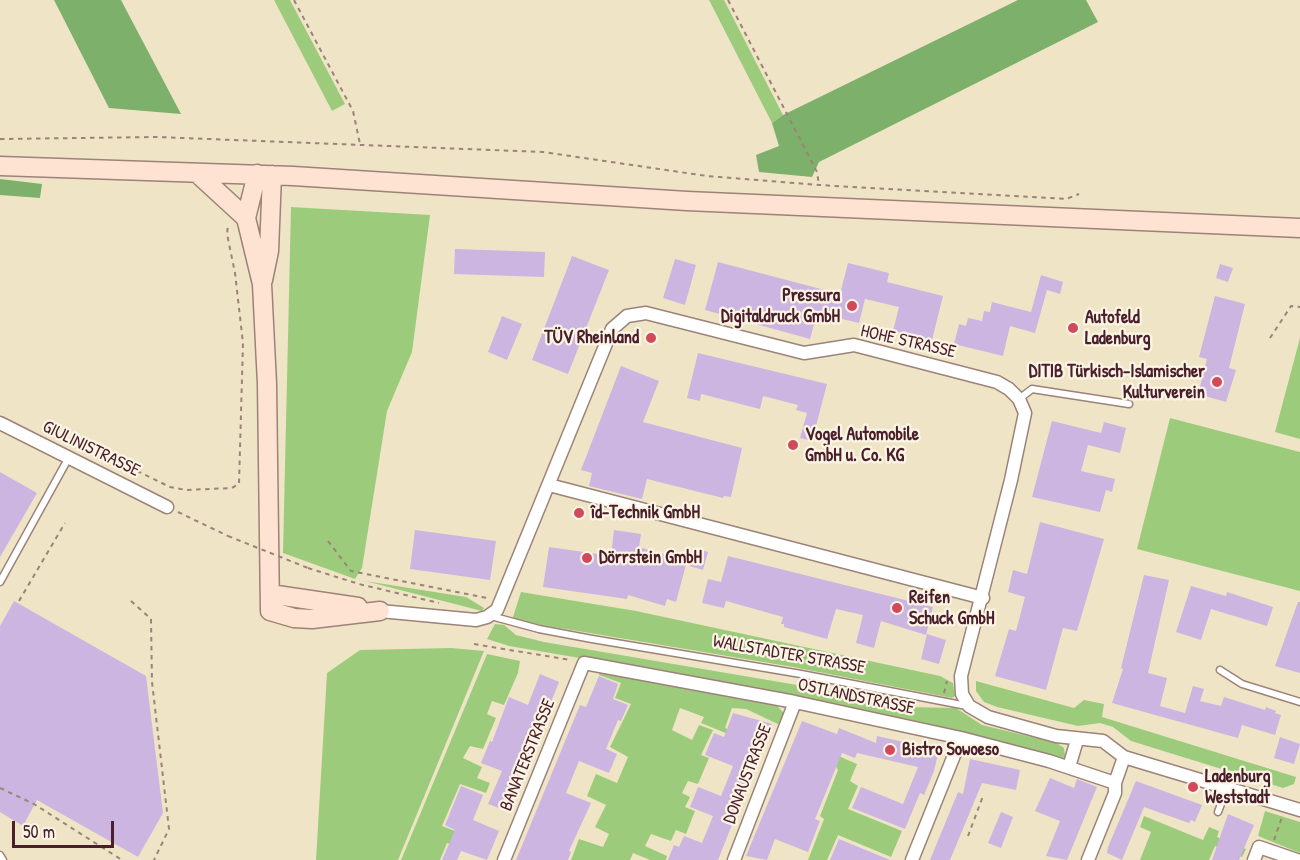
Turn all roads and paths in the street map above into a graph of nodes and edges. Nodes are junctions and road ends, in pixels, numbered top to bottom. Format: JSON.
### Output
{"nodes":[{"id":1,"x":294,"y":0,"type":"edge"},
{"id":2,"x":728,"y":0,"type":"edge"},
{"id":3,"x":0,"y":139,"type":"edge"},
{"id":4,"x":360,"y":145,"type":"junction"},
{"id":5,"x":0,"y":166,"type":"edge"},
{"id":6,"x":197,"y":173,"type":"junction"},
{"id":7,"x":265,"y":175,"type":"junction"},
{"id":8,"x":819,"y":184,"type":"junction"},
{"id":9,"x":1079,"y":194,"type":"dead end"},
{"id":10,"x":246,"y":218,"type":"junction"},
{"id":11,"x":1300,"y":228,"type":"edge"},
{"id":12,"x":262,"y":284,"type":"junction"},
{"id":13,"x":1300,"y":307,"type":"edge"},
{"id":14,"x":1270,"y":338,"type":"dead end"},
{"id":15,"x":1019,"y":399,"type":"junction"},
{"id":16,"x":1129,"y":404,"type":"dead end"},
{"id":17,"x":0,"y":423,"type":"edge"},
{"id":18,"x":68,"y":459,"type":"junction"},
{"id":19,"x":549,"y":485,"type":"junction"},
{"id":20,"x":167,"y":507,"type":"joint"},
{"id":21,"x":65,"y":523,"type":"dead end"},
{"id":22,"x":327,"y":541,"type":"dead end"},
{"id":23,"x":0,"y":582,"type":"edge"},
{"id":24,"x":405,"y":595,"type":"dead end"},
{"id":25,"x":983,"y":598,"type":"junction"},
{"id":26,"x":19,"y":602,"type":"dead end"},
{"id":27,"x":131,"y":602,"type":"dead end"},
{"id":28,"x":380,"y":611,"type":"joint"},
{"id":29,"x":495,"y":611,"type":"junction"},
{"id":30,"x":474,"y":644,"type":"dead end"},
{"id":31,"x":584,"y":663,"type":"junction"},
{"id":32,"x":1220,"y":670,"type":"dead end"},
{"id":33,"x":795,"y":702,"type":"junction"},
{"id":34,"x":1300,"y":702,"type":"edge"},
{"id":35,"x":969,"y":706,"type":"junction"},
{"id":36,"x":961,"y":738,"type":"junction"},
{"id":37,"x":1077,"y":740,"type":"junction"},
{"id":38,"x":1124,"y":757,"type":"junction"},
{"id":39,"x":1070,"y":767,"type":"junction"},
{"id":40,"x":1115,"y":783,"type":"junction"},
{"id":41,"x":0,"y":788,"type":"edge"},
{"id":42,"x":1227,"y":788,"type":"junction"},
{"id":43,"x":983,"y":796,"type":"dead end"},
{"id":44,"x":1299,"y":806,"type":"edge"},
{"id":45,"x":1218,"y":812,"type":"dead end"},
{"id":46,"x":1283,"y":814,"type":"dead end"},
{"id":47,"x":968,"y":836,"type":"dead end"},
{"id":48,"x":1265,"y":848,"type":"junction"},
{"id":49,"x":0,"y":855,"type":"edge"},
{"id":50,"x":3,"y":860,"type":"edge"},
{"id":51,"x":122,"y":860,"type":"edge"},
{"id":52,"x":154,"y":860,"type":"edge"},
{"id":53,"x":504,"y":860,"type":"edge"},
{"id":54,"x":734,"y":860,"type":"edge"},
{"id":55,"x":912,"y":860,"type":"edge"},
{"id":56,"x":1088,"y":860,"type":"edge"},
{"id":57,"x":1254,"y":860,"type":"edge"},
{"id":58,"x":1298,"y":860,"type":"edge"}],
"edges":[{"from":1,"to":4,"type":"path"},
{"from":2,"to":8,"type":"path"},
{"from":3,"to":4,"type":"path"},
{"from":4,"to":8,"type":"path"},
{"from":5,"to":6,"type":"main road"},
{"from":6,"to":7,"type":"main road"},
{"from":6,"to":10,"type":"main road"},
{"from":7,"to":10,"type":"main road"},
{"from":7,"to":11,"type":"main road"},
{"from":7,"to":12,"type":"main road"},
{"from":8,"to":9,"type":"path"},
{"from":10,"to":12,"type":"main road"},
{"from":10,"to":18,"type":"path"},
{"from":12,"to":28,"type":"main road"},
{"from":13,"to":14,"type":"path"},
{"from":15,"to":16,"type":"lane"},
{"from":15,"to":19,"type":"street","name":"HOHE STRASSE"},
{"from":15,"to":25,"type":"street"},
{"from":17,"to":18,"type":"street","name":"GIULINISTRASSE"},
{"from":18,"to":20,"type":"street","name":"GIULINISTRASSE"},
{"from":18,"to":23,"type":"lane"},
{"from":19,"to":25,"type":"street"},
{"from":19,"to":29,"type":"street","name":"HOHE STRASSE"},
{"from":20,"to":24,"type":"path","bridge":true},
{"from":21,"to":26,"type":"path"},
{"from":22,"to":29,"type":"path"},
{"from":25,"to":35,"type":"street"},
{"from":27,"to":52,"type":"path"},
{"from":28,"to":29,"type":"street"},
{"from":29,"to":35,"type":"lane","name":"WALLSTADTER STRASSE"},
{"from":30,"to":31,"type":"path"},
{"from":31,"to":33,"type":"street","name":"OSTLANDSTRASSE"},
{"from":31,"to":53,"type":"street","name":"BANATERSTRASSE"},
{"from":32,"to":34,"type":"lane"},
{"from":33,"to":36,"type":"street","name":"OSTLANDSTRASSE"},
{"from":33,"to":54,"type":"street","name":"DONAUSTRASSE"},
{"from":35,"to":37,"type":"street","name":"WALLSTADTER STRASSE"},
{"from":36,"to":39,"type":"street","name":"OSTLANDSTRASSE"},
{"from":36,"to":55,"type":"street"},
{"from":37,"to":38,"type":"street","name":"WALLSTADTER STRASSE"},
{"from":37,"to":39,"type":"street"},
{"from":38,"to":40,"type":"street"},
{"from":38,"to":42,"type":"street"},
{"from":39,"to":40,"type":"street","name":"OSTLANDSTRASSE"},
{"from":40,"to":56,"type":"street"},
{"from":41,"to":51,"type":"path"},
{"from":42,"to":44,"type":"street"},
{"from":42,"to":45,"type":"lane"},
{"from":43,"to":47,"type":"path"},
{"from":46,"to":48,"type":"path"},
{"from":48,"to":57,"type":"street"},
{"from":48,"to":58,"type":"street"},
{"from":49,"to":50,"type":"lane"}]}
